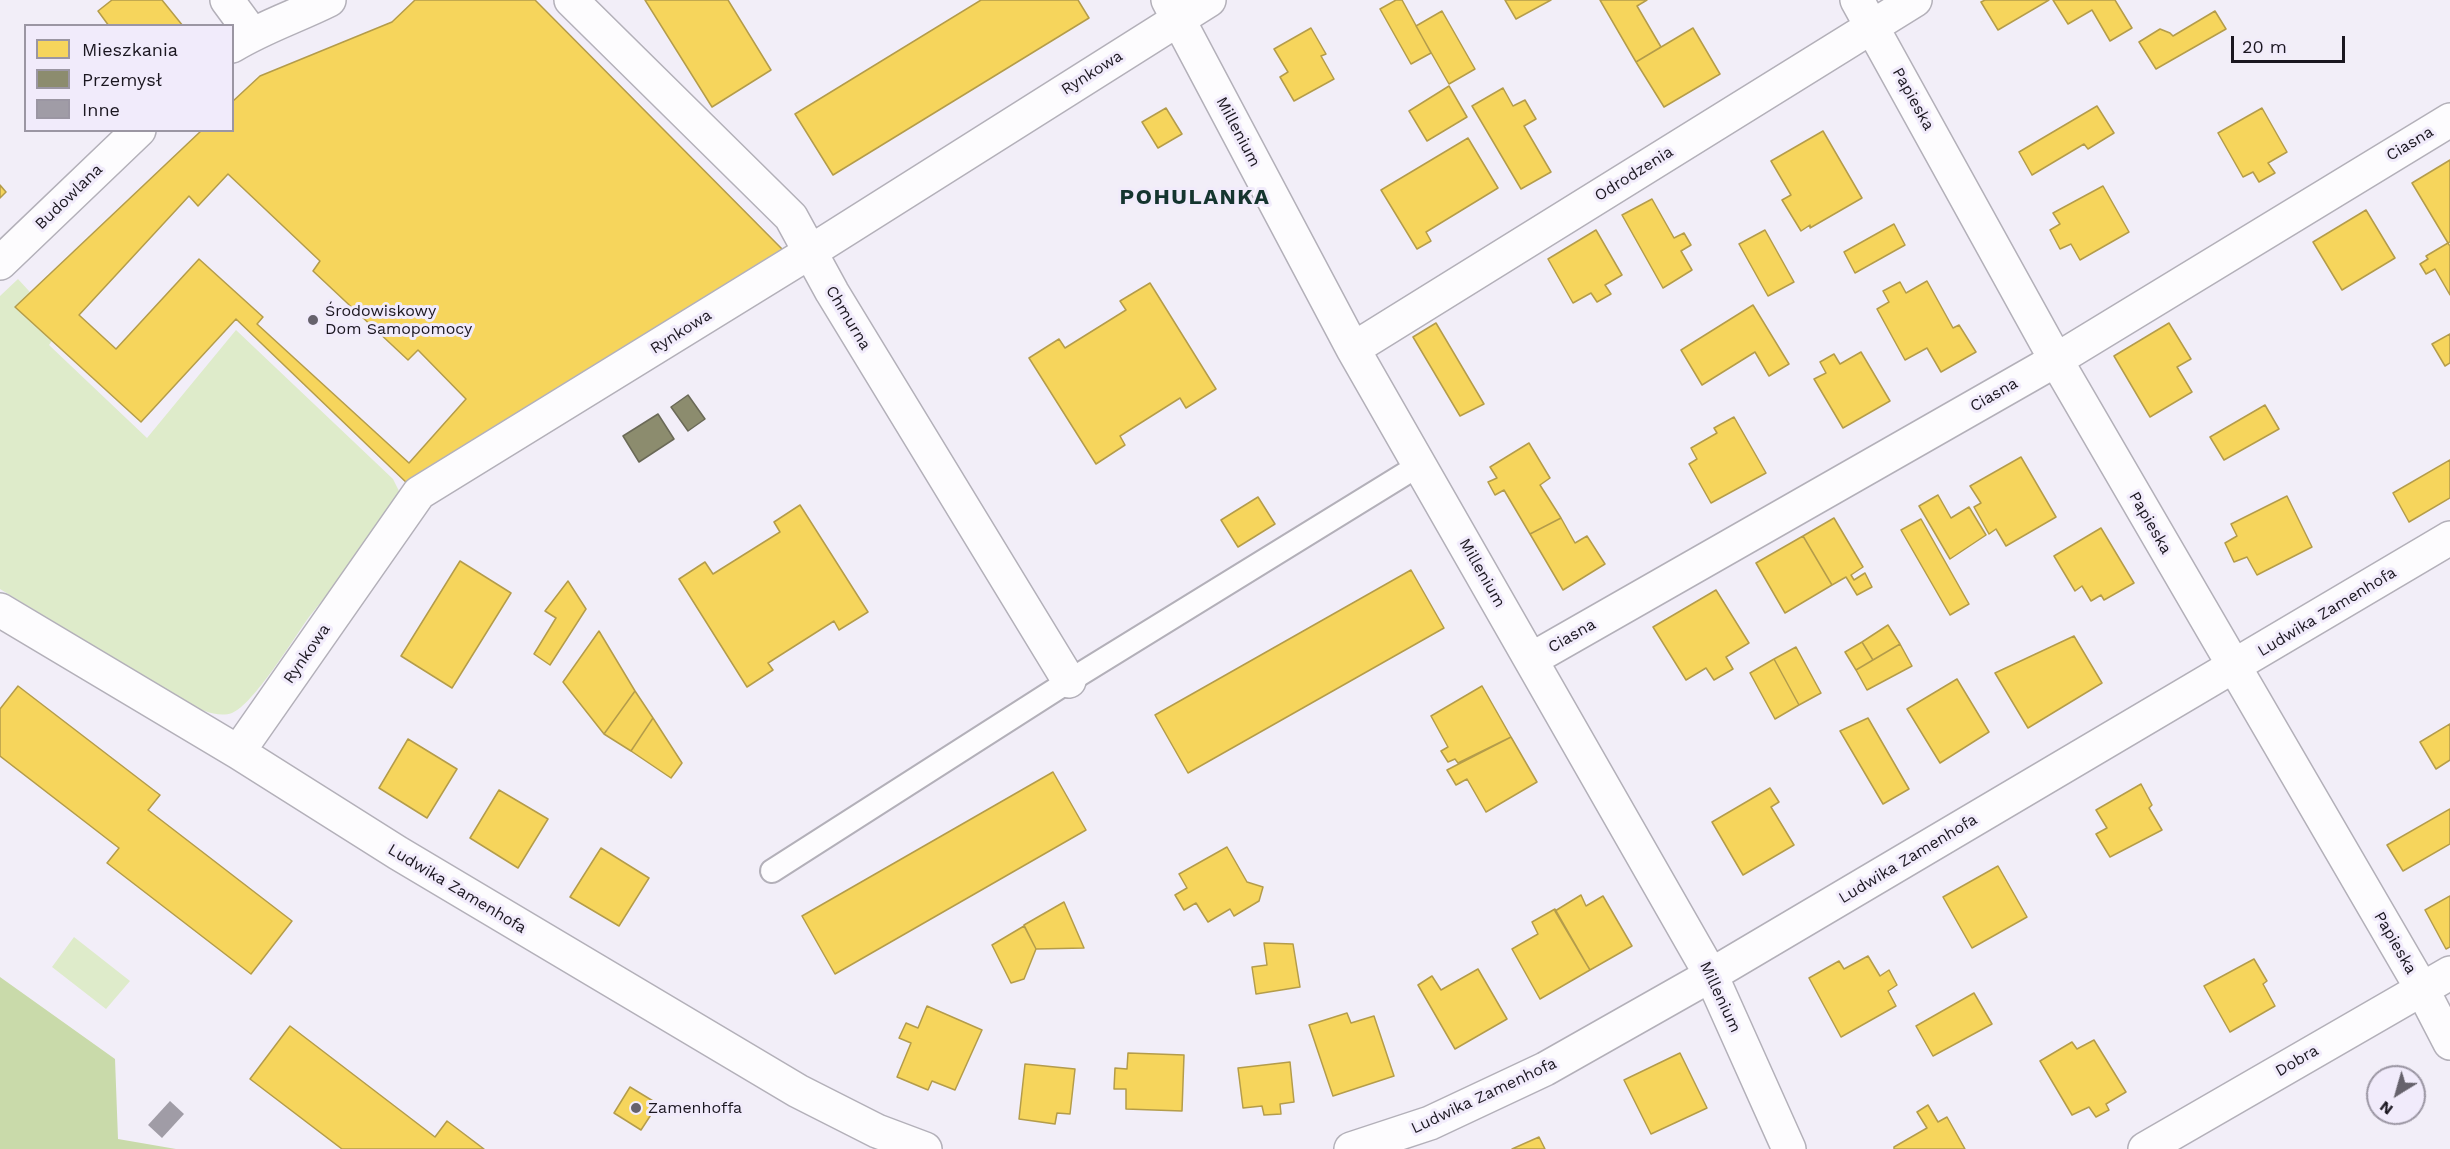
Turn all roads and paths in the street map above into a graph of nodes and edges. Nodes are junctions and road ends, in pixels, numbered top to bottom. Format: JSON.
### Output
{"nodes":[{"id":1,"x":226,"y":0,"type":"edge"},
{"id":2,"x":329,"y":0,"type":"edge"},
{"id":3,"x":572,"y":0,"type":"edge"},
{"id":4,"x":1209,"y":0,"type":"edge"},
{"id":5,"x":1915,"y":0,"type":"edge"},
{"id":6,"x":1173,"y":9,"type":"edge"},
{"id":7,"x":1865,"y":13,"type":"edge"},
{"id":8,"x":242,"y":40,"type":"edge"},
{"id":9,"x":2450,"y":120,"type":"edge"},
{"id":10,"x":137,"y":132,"type":"edge"},
{"id":11,"x":810,"y":252,"type":"junction"},
{"id":12,"x":0,"y":263,"type":"edge"},
{"id":13,"x":1353,"y":349,"type":"junction"},
{"id":14,"x":2056,"y":360,"type":"junction"},
{"id":15,"x":1420,"y":464,"type":"junction"},
{"id":16,"x":2450,"y":538,"type":"edge"},
{"id":17,"x":0,"y":609,"type":"edge"},
{"id":18,"x":1532,"y":659,"type":"junction"},
{"id":19,"x":2234,"y":667,"type":"junction"},
{"id":20,"x":1069,"y":681,"type":"junction"},
{"id":21,"x":238,"y":752,"type":"junction"},
{"id":22,"x":772,"y":871,"type":"dead end"},
{"id":23,"x":2450,"y":973,"type":"edge"},
{"id":24,"x":1711,"y":975,"type":"junction"},
{"id":25,"x":2422,"y":989,"type":"junction"},
{"id":26,"x":2450,"y":1043,"type":"edge"},
{"id":27,"x":925,"y":1149,"type":"edge"},
{"id":28,"x":1351,"y":1149,"type":"edge"},
{"id":29,"x":1789,"y":1149,"type":"edge"},
{"id":30,"x":2145,"y":1149,"type":"edge"}],
"edges":[{"from":1,"to":8,"type":"street"},
{"from":2,"to":8,"type":"street"},
{"from":3,"to":11,"type":"street","name":"Chmurna"},
{"from":4,"to":6,"type":"street","name":"Rynkowa"},
{"from":5,"to":7,"type":"street","name":"Odrodzenia"},
{"from":6,"to":11,"type":"street","name":"Rynkowa"},
{"from":6,"to":13,"type":"street","name":"Millenium"},
{"from":7,"to":13,"type":"street","name":"Odrodzenia"},
{"from":7,"to":14,"type":"street","name":"Papieska"},
{"from":9,"to":14,"type":"street","name":"Ciasna"},
{"from":10,"to":12,"type":"street","name":"Budowlana"},
{"from":11,"to":20,"type":"street","name":"Chmurna"},
{"from":11,"to":21,"type":"street","name":"Rynkowa"},
{"from":13,"to":15,"type":"street","name":"Millenium"},
{"from":14,"to":18,"type":"street","name":"Ciasna"},
{"from":14,"to":19,"type":"street","name":"Papieska"},
{"from":15,"to":18,"type":"street","name":"Millenium"},
{"from":15,"to":20,"type":"lane"},
{"from":16,"to":19,"type":"street","name":"Ludwika Zamenhofa"},
{"from":17,"to":21,"type":"street","name":"Ludwika Zamenhofa"},
{"from":18,"to":24,"type":"street","name":"Millenium"},
{"from":19,"to":24,"type":"street","name":"Ludwika Zamenhofa"},
{"from":19,"to":25,"type":"street","name":"Papieska"},
{"from":20,"to":22,"type":"lane"},
{"from":21,"to":27,"type":"street","name":"Ludwika Zamenhofa"},
{"from":23,"to":25,"type":"street","name":"Dobra"},
{"from":24,"to":28,"type":"street","name":"Ludwika Zamenhofa"},
{"from":24,"to":29,"type":"street","name":"Millenium"},
{"from":25,"to":26,"type":"street","name":"Papieska"},
{"from":25,"to":30,"type":"street","name":"Dobra"}]}
